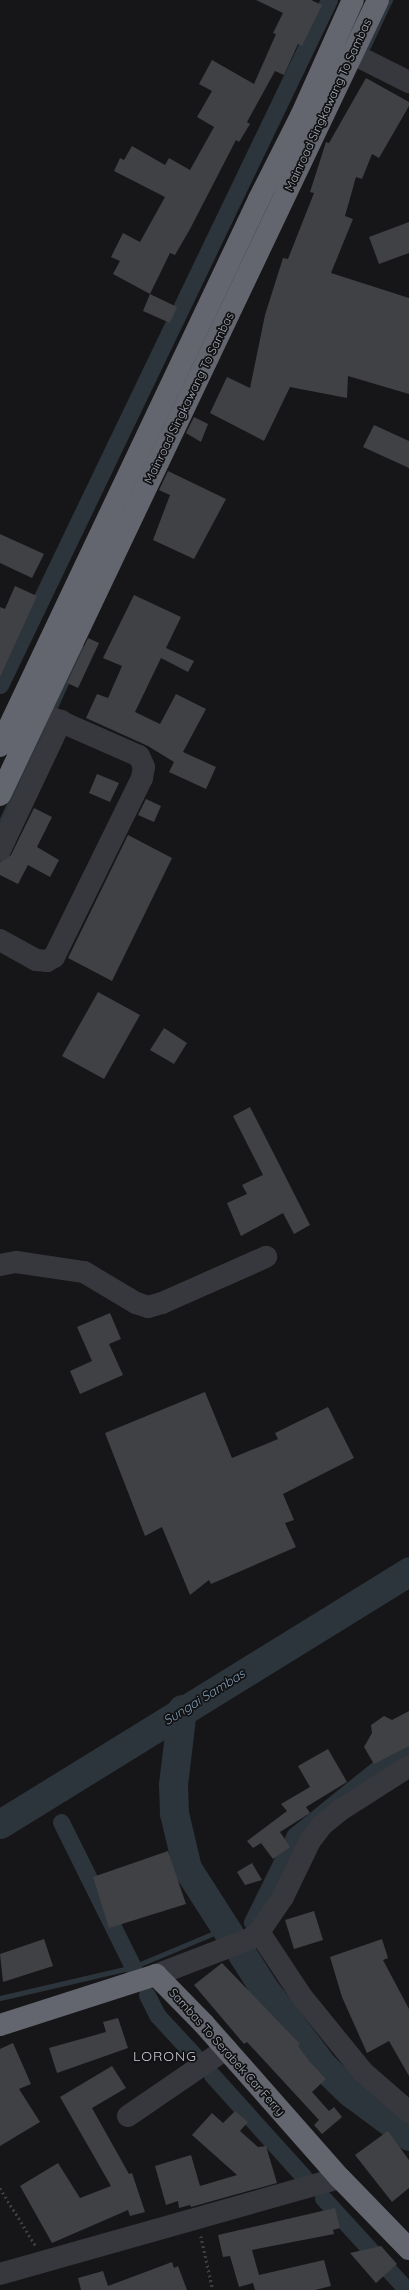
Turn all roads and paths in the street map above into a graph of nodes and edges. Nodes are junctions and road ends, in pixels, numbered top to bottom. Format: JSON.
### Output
{"nodes":[{"id":1,"x":353,"y":0,"type":"edge"},
{"id":2,"x":378,"y":0,"type":"edge"},
{"id":3,"x":351,"y":53,"type":"junction"},
{"id":4,"x":409,"y":82,"type":"edge"},
{"id":5,"x":39,"y":712,"type":"junction"},
{"id":6,"x":61,"y":722,"type":"junction"},
{"id":7,"x":0,"y":746,"type":"edge"},
{"id":8,"x":0,"y":795,"type":"edge"},
{"id":9,"x":0,"y":850,"type":"edge"},
{"id":10,"x":0,"y":940,"type":"edge"},
{"id":11,"x":266,"y":1257,"type":"dead end"},
{"id":12,"x":0,"y":1265,"type":"edge"},
{"id":13,"x":409,"y":1766,"type":"edge"},
{"id":14,"x":254,"y":1935,"type":"junction"},
{"id":15,"x":156,"y":1975,"type":"junction"},
{"id":16,"x":0,"y":2025,"type":"edge"},
{"id":17,"x":226,"y":2049,"type":"junction"},
{"id":18,"x":409,"y":2112,"type":"edge"},
{"id":19,"x":128,"y":2116,"type":"dead end"},
{"id":20,"x":340,"y":2178,"type":"junction"},
{"id":21,"x":0,"y":2188,"type":"edge"},
{"id":22,"x":197,"y":2220,"type":"junction"},
{"id":23,"x":409,"y":2249,"type":"edge"},
{"id":24,"x":46,"y":2262,"type":"junction"},
{"id":25,"x":0,"y":2274,"type":"edge"},
{"id":26,"x":213,"y":2290,"type":"edge"}],
"edges":[{"from":1,"to":7,"type":"highway","name":"Mainroad Singkawang To Sambas"},
{"from":2,"to":3,"type":"highway","name":"Mainroad Singkawang To Sambas"},
{"from":3,"to":4,"type":"street"},
{"from":3,"to":5,"type":"highway","name":"Mainroad Singkawang To Sambas"},
{"from":5,"to":6,"type":"street"},
{"from":5,"to":8,"type":"highway","name":"Mainroad Singkawang To Sambas"},
{"from":6,"to":9,"type":"street"},
{"from":6,"to":10,"type":"street"},
{"from":11,"to":12,"type":"street"},
{"from":13,"to":14,"type":"street"},
{"from":14,"to":15,"type":"street"},
{"from":14,"to":18,"type":"street"},
{"from":15,"to":16,"type":"highway"},
{"from":15,"to":17,"type":"highway","name":"Sambas To Serabek Car Ferry"},
{"from":17,"to":19,"type":"street"},
{"from":17,"to":20,"type":"highway","name":"Sambas To Serabek Car Ferry"},
{"from":20,"to":22,"type":"street"},
{"from":20,"to":23,"type":"highway","name":"Sambas To Serabek Car Ferry"},
{"from":21,"to":24,"type":"path"},
{"from":22,"to":24,"type":"street"},
{"from":22,"to":26,"type":"path"},
{"from":24,"to":25,"type":"street"}]}
